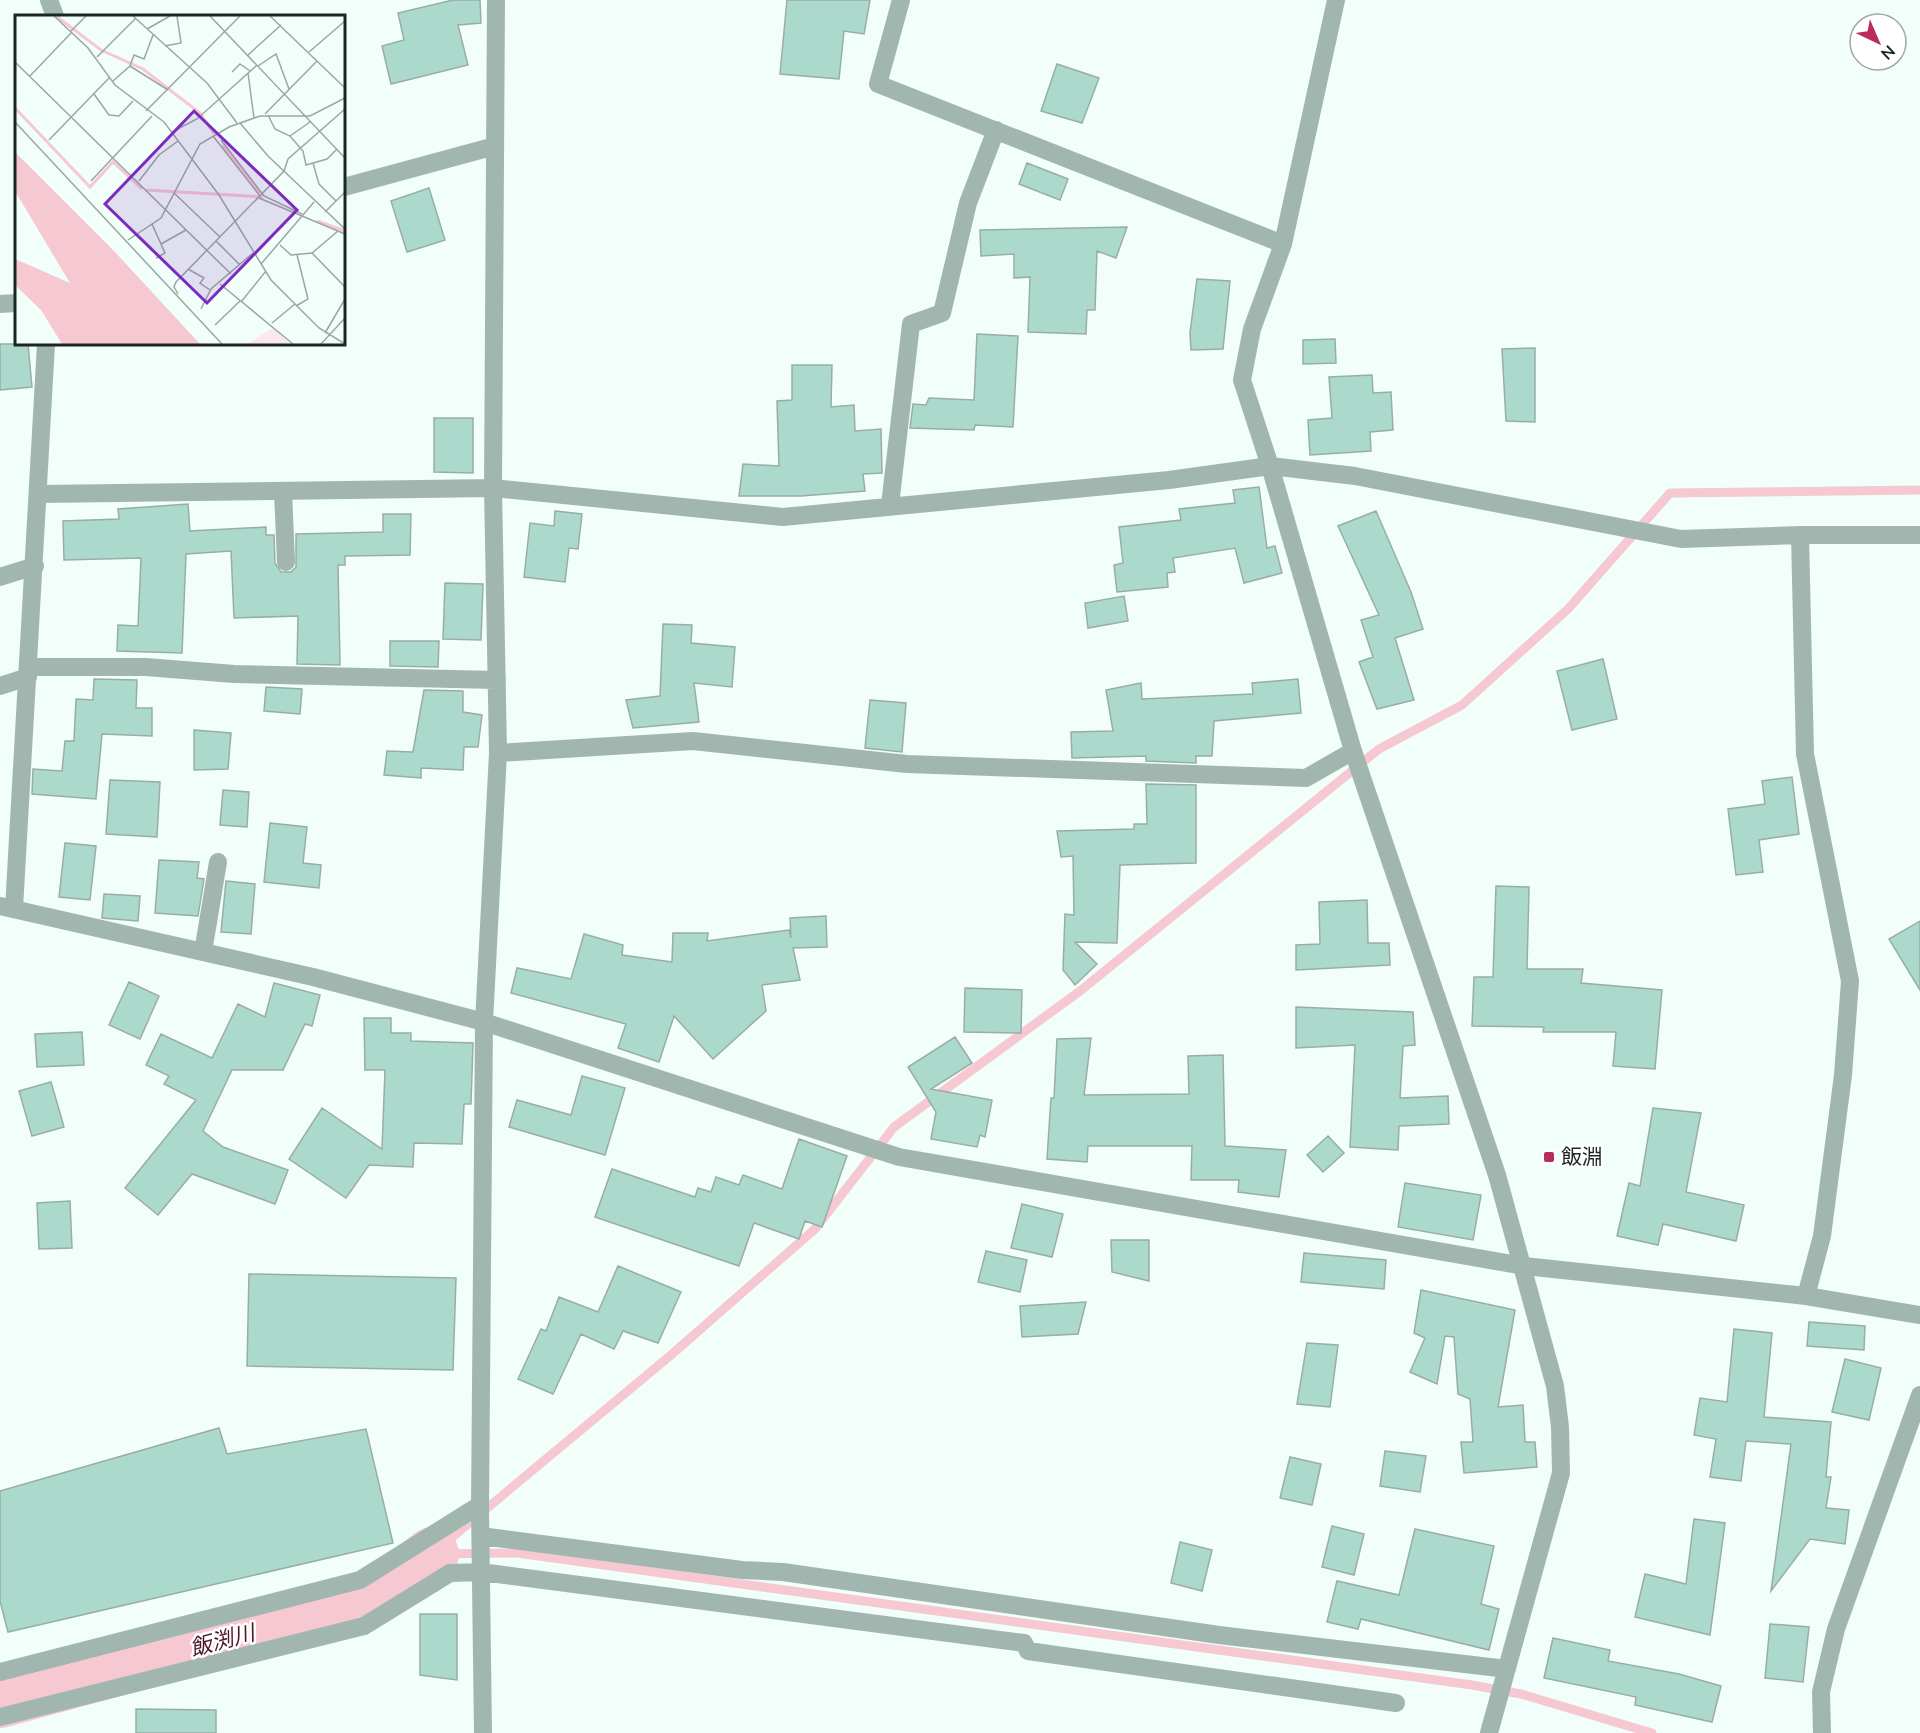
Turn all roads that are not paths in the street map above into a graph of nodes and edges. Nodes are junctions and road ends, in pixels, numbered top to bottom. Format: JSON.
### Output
{"nodes":[{"id":1,"x":49,"y":0,"type":"edge"},
{"id":2,"x":496,"y":0,"type":"edge"},
{"id":3,"x":901,"y":0,"type":"edge"},
{"id":4,"x":1336,"y":0,"type":"edge"},
{"id":5,"x":55,"y":15,"type":"edge"},
{"id":6,"x":996,"y":130,"type":"junction"},
{"id":7,"x":495,"y":146,"type":"junction"},
{"id":8,"x":345,"y":187,"type":"edge"},
{"id":9,"x":1283,"y":244,"type":"junction"},
{"id":10,"x":15,"y":303,"type":"edge"},
{"id":11,"x":0,"y":304,"type":"edge"},
{"id":12,"x":46,"y":345,"type":"edge"},
{"id":13,"x":1270,"y":466,"type":"junction"},
{"id":14,"x":493,"y":488,"type":"junction"},
{"id":15,"x":283,"y":491,"type":"junction"},
{"id":16,"x":39,"y":494,"type":"junction"},
{"id":17,"x":890,"y":505,"type":"junction"},
{"id":18,"x":1800,"y":535,"type":"junction"},
{"id":19,"x":1920,"y":535,"type":"edge"},
{"id":20,"x":286,"y":562,"type":"dead end"},
{"id":21,"x":35,"y":566,"type":"junction"},
{"id":22,"x":0,"y":577,"type":"edge"},
{"id":23,"x":28,"y":672,"type":"junction"},
{"id":24,"x":497,"y":680,"type":"junction"},
{"id":25,"x":0,"y":686,"type":"edge"},
{"id":26,"x":498,"y":753,"type":"junction"},
{"id":27,"x":1354,"y":755,"type":"junction"},
{"id":28,"x":218,"y":861,"type":"dead end"},
{"id":29,"x":7,"y":908,"type":"edge"},
{"id":30,"x":203,"y":952,"type":"junction"},
{"id":31,"x":484,"y":1022,"type":"junction"},
{"id":32,"x":1524,"y":1266,"type":"junction"},
{"id":33,"x":1806,"y":1296,"type":"junction"},
{"id":34,"x":1920,"y":1315,"type":"edge"},
{"id":35,"x":1920,"y":1395,"type":"edge"},
{"id":36,"x":480,"y":1507,"type":"junction"},
{"id":37,"x":481,"y":1536,"type":"junction"},
{"id":38,"x":481,"y":1571,"type":"junction"},
{"id":39,"x":1507,"y":1671,"type":"junction"},
{"id":40,"x":0,"y":1672,"type":"edge"},
{"id":41,"x":1396,"y":1703,"type":"dead end"},
{"id":42,"x":0,"y":1717,"type":"edge"},
{"id":43,"x":483,"y":1733,"type":"edge"},
{"id":44,"x":1489,"y":1733,"type":"edge"},
{"id":45,"x":1822,"y":1733,"type":"edge"}],
"edges":[{"from":1,"to":5,"type":"street"},
{"from":2,"to":7,"type":"street"},
{"from":3,"to":6,"type":"street"},
{"from":4,"to":9,"type":"street"},
{"from":6,"to":9,"type":"street"},
{"from":6,"to":17,"type":"street"},
{"from":7,"to":8,"type":"street"},
{"from":7,"to":14,"type":"street"},
{"from":9,"to":13,"type":"street"},
{"from":10,"to":11,"type":"street"},
{"from":12,"to":16,"type":"street"},
{"from":13,"to":17,"type":"street"},
{"from":13,"to":18,"type":"street"},
{"from":13,"to":27,"type":"street"},
{"from":14,"to":15,"type":"street"},
{"from":14,"to":17,"type":"street"},
{"from":14,"to":24,"type":"street"},
{"from":15,"to":16,"type":"street"},
{"from":15,"to":20,"type":"street"},
{"from":16,"to":21,"type":"street"},
{"from":18,"to":19,"type":"street"},
{"from":18,"to":33,"type":"street"},
{"from":21,"to":22,"type":"street"},
{"from":21,"to":23,"type":"street"},
{"from":23,"to":24,"type":"street"},
{"from":23,"to":25,"type":"street"},
{"from":23,"to":29,"type":"street"},
{"from":24,"to":26,"type":"street"},
{"from":26,"to":27,"type":"street"},
{"from":26,"to":31,"type":"street"},
{"from":27,"to":32,"type":"street"},
{"from":28,"to":30,"type":"street"},
{"from":29,"to":30,"type":"street"},
{"from":30,"to":31,"type":"street"},
{"from":31,"to":32,"type":"street"},
{"from":31,"to":36,"type":"street"},
{"from":32,"to":33,"type":"street"},
{"from":32,"to":39,"type":"street"},
{"from":33,"to":34,"type":"street"},
{"from":35,"to":45,"type":"street"},
{"from":36,"to":37,"type":"street"},
{"from":36,"to":40,"type":"street"},
{"from":37,"to":38,"type":"street"},
{"from":37,"to":39,"type":"street"},
{"from":38,"to":41,"type":"street"},
{"from":38,"to":42,"type":"street"},
{"from":38,"to":43,"type":"street"},
{"from":39,"to":44,"type":"street"}]}
